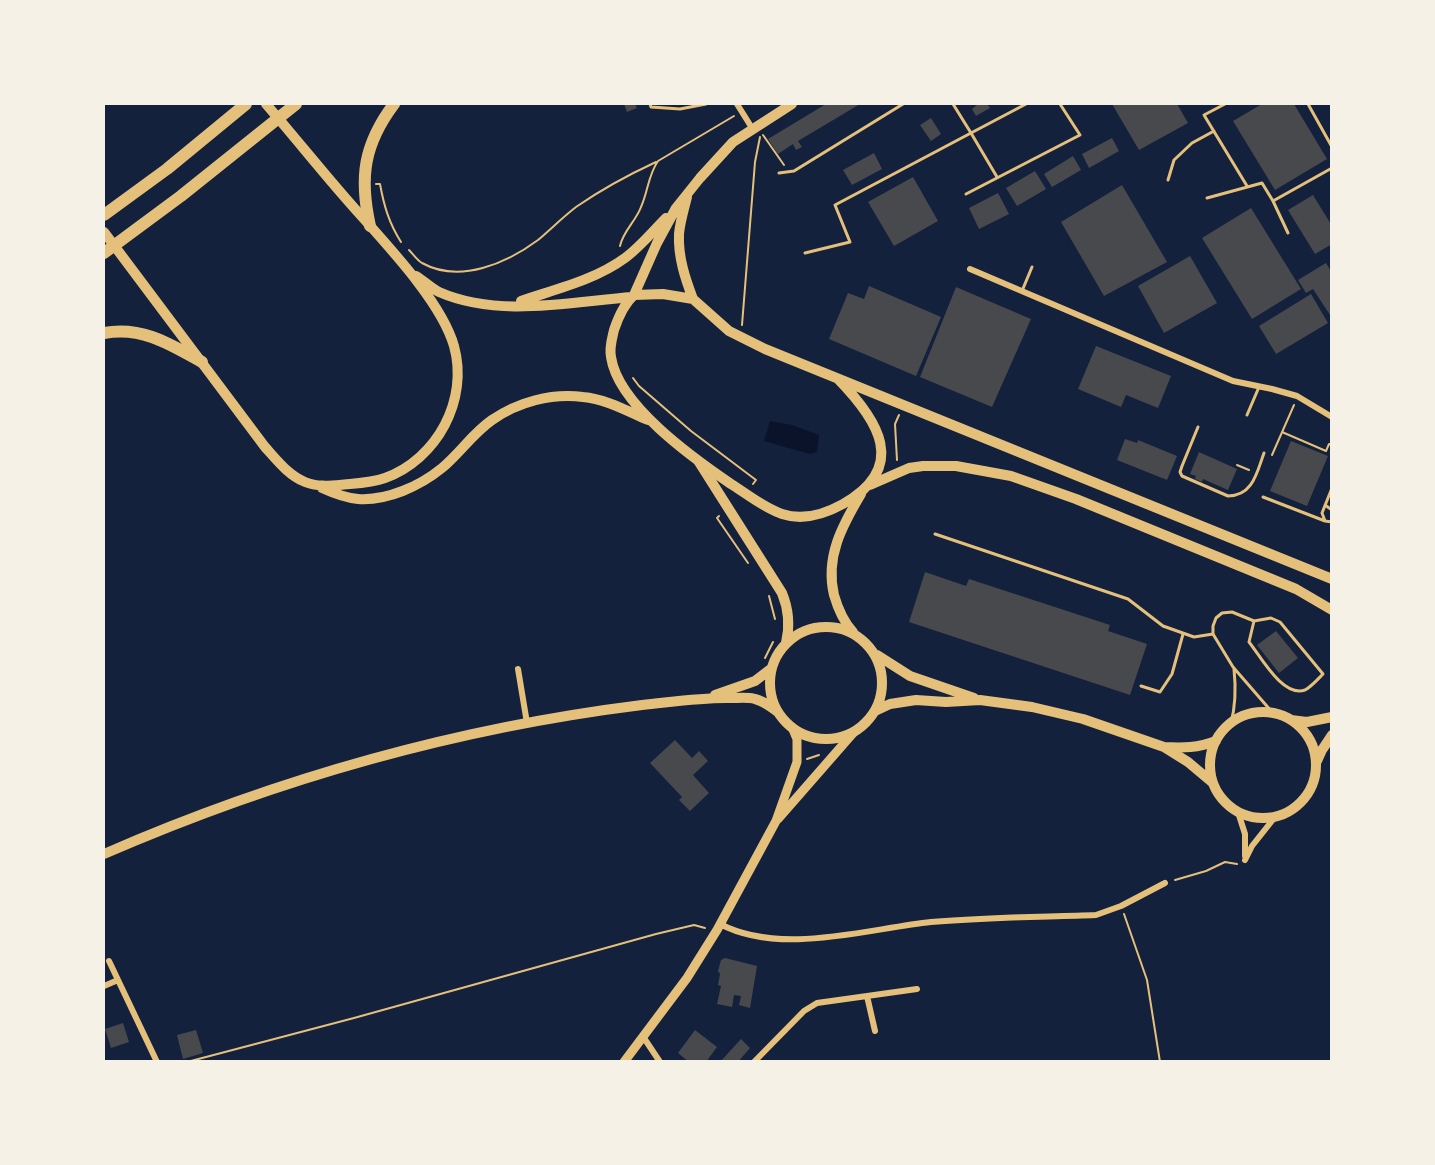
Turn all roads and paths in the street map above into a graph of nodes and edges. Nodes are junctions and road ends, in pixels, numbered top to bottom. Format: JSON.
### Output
{"nodes":[{"id":1,"x":246,"y":104,"type":"edge"},
{"id":2,"x":266,"y":104,"type":"edge"},
{"id":3,"x":296,"y":104,"type":"edge"},
{"id":4,"x":394,"y":104,"type":"edge"},
{"id":5,"x":650,"y":104,"type":"edge"},
{"id":6,"x":706,"y":104,"type":"edge"},
{"id":7,"x":737,"y":104,"type":"edge"},
{"id":8,"x":792,"y":104,"type":"edge"},
{"id":9,"x":903,"y":104,"type":"edge"},
{"id":10,"x":953,"y":104,"type":"edge"},
{"id":11,"x":1026,"y":104,"type":"edge"},
{"id":12,"x":1060,"y":104,"type":"edge"},
{"id":13,"x":1225,"y":104,"type":"edge"},
{"id":14,"x":1308,"y":104,"type":"edge"},
{"id":15,"x":742,"y":112,"type":"junction"},
{"id":16,"x":757,"y":131,"type":"junction"},
{"id":17,"x":1214,"y":131,"type":"junction"},
{"id":18,"x":971,"y":133,"type":"junction"},
{"id":19,"x":1332,"y":147,"type":"edge"},
{"id":20,"x":658,"y":161,"type":"junction"},
{"id":21,"x":1332,"y":168,"type":"edge"},
{"id":22,"x":789,"y":172,"type":"junction"},
{"id":23,"x":779,"y":173,"type":"dead end"},
{"id":24,"x":997,"y":177,"type":"junction"},
{"id":25,"x":1168,"y":180,"type":"dead end"},
{"id":26,"x":364,"y":184,"type":"junction"},
{"id":27,"x":1247,"y":187,"type":"junction"},
{"id":28,"x":688,"y":194,"type":"junction"},
{"id":29,"x":966,"y":194,"type":"dead end"},
{"id":30,"x":1207,"y":198,"type":"dead end"},
{"id":31,"x":1273,"y":201,"type":"junction"},
{"id":32,"x":676,"y":208,"type":"junction"},
{"id":33,"x":104,"y":216,"type":"edge"},
{"id":34,"x":370,"y":226,"type":"junction"},
{"id":35,"x":104,"y":232,"type":"edge"},
{"id":36,"x":1288,"y":233,"type":"dead end"},
{"id":37,"x":805,"y":252,"type":"dead end"},
{"id":38,"x":104,"y":253,"type":"edge"},
{"id":39,"x":626,"y":258,"type":"junction"},
{"id":40,"x":1032,"y":267,"type":"dead end"},
{"id":41,"x":406,"y":268,"type":"junction"},
{"id":42,"x":970,"y":269,"type":"dead end"},
{"id":43,"x":1022,"y":291,"type":"junction"},
{"id":44,"x":633,"y":296,"type":"junction"},
{"id":45,"x":693,"y":299,"type":"junction"},
{"id":46,"x":509,"y":305,"type":"junction"},
{"id":47,"x":104,"y":333,"type":"edge"},
{"id":48,"x":741,"y":337,"type":"junction"},
{"id":49,"x":202,"y":362,"type":"junction"},
{"id":50,"x":630,"y":373,"type":"dead end"},
{"id":51,"x":838,"y":379,"type":"junction"},
{"id":52,"x":1259,"y":387,"type":"junction"},
{"id":53,"x":1297,"y":396,"type":"junction"},
{"id":54,"x":903,"y":404,"type":"junction"},
{"id":55,"x":1247,"y":416,"type":"dead end"},
{"id":56,"x":1332,"y":417,"type":"edge"},
{"id":57,"x":651,"y":421,"type":"junction"},
{"id":58,"x":1198,"y":427,"type":"dead end"},
{"id":59,"x":1282,"y":432,"type":"junction"},
{"id":60,"x":1332,"y":445,"type":"edge"},
{"id":61,"x":1264,"y":453,"type":"dead end"},
{"id":62,"x":699,"y":462,"type":"junction"},
{"id":63,"x":1237,"y":465,"type":"dead end"},
{"id":64,"x":900,"y":472,"type":"junction"},
{"id":65,"x":1257,"y":473,"type":"junction"},
{"id":66,"x":315,"y":485,"type":"junction"},
{"id":67,"x":869,"y":485,"type":"junction"},
{"id":68,"x":1331,"y":489,"type":"edge"},
{"id":69,"x":747,"y":494,"type":"junction"},
{"id":70,"x":861,"y":494,"type":"junction"},
{"id":71,"x":1263,"y":497,"type":"dead end"},
{"id":72,"x":1324,"y":504,"type":"junction"},
{"id":73,"x":728,"y":510,"type":"junction"},
{"id":74,"x":1332,"y":510,"type":"edge"},
{"id":75,"x":1325,"y":521,"type":"junction"},
{"id":76,"x":1332,"y":522,"type":"edge"},
{"id":77,"x":935,"y":534,"type":"dead end"},
{"id":78,"x":748,"y":564,"type":"dead end"},
{"id":79,"x":1332,"y":579,"type":"edge"},
{"id":80,"x":768,"y":594,"type":"dead end"},
{"id":81,"x":1332,"y":610,"type":"edge"},
{"id":82,"x":776,"y":620,"type":"dead end"},
{"id":83,"x":1254,"y":621,"type":"junction"},
{"id":84,"x":855,"y":634,"type":"junction"},
{"id":85,"x":1184,"y":634,"type":"junction"},
{"id":86,"x":1213,"y":634,"type":"junction"},
{"id":87,"x":774,"y":641,"type":"dead end"},
{"id":88,"x":786,"y":644,"type":"junction"},
{"id":89,"x":874,"y":652,"type":"junction"},
{"id":90,"x":767,"y":664,"type":"junction"},
{"id":91,"x":1233,"y":667,"type":"junction"},
{"id":92,"x":518,"y":669,"type":"dead end"},
{"id":93,"x":1141,"y":686,"type":"dead end"},
{"id":94,"x":709,"y":697,"type":"junction"},
{"id":95,"x":980,"y":700,"type":"junction"},
{"id":96,"x":875,"y":711,"type":"junction"},
{"id":97,"x":778,"y":712,"type":"junction"},
{"id":98,"x":1272,"y":712,"type":"junction"},
{"id":99,"x":1332,"y":717,"type":"edge"},
{"id":100,"x":1291,"y":720,"type":"junction"},
{"id":101,"x":527,"y":723,"type":"junction"},
{"id":102,"x":1231,"y":723,"type":"junction"},
{"id":103,"x":792,"y":727,"type":"junction"},
{"id":104,"x":854,"y":732,"type":"junction"},
{"id":105,"x":1332,"y":735,"type":"edge"},
{"id":106,"x":1216,"y":741,"type":"junction"},
{"id":107,"x":1164,"y":747,"type":"junction"},
{"id":108,"x":797,"y":759,"type":"junction"},
{"id":109,"x":828,"y":763,"type":"junction"},
{"id":110,"x":1317,"y":763,"type":"junction"},
{"id":111,"x":1213,"y":783,"type":"junction"},
{"id":112,"x":1238,"y":812,"type":"junction"},
{"id":113,"x":1275,"y":817,"type":"junction"},
{"id":114,"x":776,"y":821,"type":"junction"},
{"id":115,"x":104,"y":854,"type":"edge"},
{"id":116,"x":1226,"y":862,"type":"dead end"},
{"id":117,"x":1165,"y":883,"type":"joint"},
{"id":118,"x":1121,"y":906,"type":"junction"},
{"id":119,"x":718,"y":927,"type":"junction"},
{"id":120,"x":109,"y":961,"type":"dead end"},
{"id":121,"x":118,"y":980,"type":"junction"},
{"id":122,"x":104,"y":986,"type":"edge"},
{"id":123,"x":917,"y":989,"type":"dead end"},
{"id":124,"x":867,"y":996,"type":"junction"},
{"id":125,"x":875,"y":1031,"type":"dead end"},
{"id":126,"x":644,"y":1038,"type":"junction"},
{"id":127,"x":157,"y":1062,"type":"edge"},
{"id":128,"x":187,"y":1062,"type":"edge"},
{"id":129,"x":624,"y":1062,"type":"edge"},
{"id":130,"x":660,"y":1062,"type":"edge"},
{"id":131,"x":754,"y":1062,"type":"edge"},
{"id":132,"x":1160,"y":1062,"type":"edge"}],
"edges":[{"from":1,"to":33,"type":"highway"},
{"from":2,"to":34,"type":"main road"},
{"from":3,"to":38,"type":"highway"},
{"from":4,"to":26,"type":"highway"},
{"from":5,"to":6,"type":"lane"},
{"from":7,"to":15,"type":"street"},
{"from":8,"to":16,"type":"main road"},
{"from":9,"to":22,"type":"lane"},
{"from":10,"to":18,"type":"lane"},
{"from":11,"to":18,"type":"lane"},
{"from":12,"to":24,"type":"lane"},
{"from":13,"to":17,"type":"lane"},
{"from":14,"to":19,"type":"lane"},
{"from":15,"to":16,"type":"street"},
{"from":15,"to":20,"type":"path"},
{"from":16,"to":22,"type":"path"},
{"from":16,"to":28,"type":"main road"},
{"from":16,"to":48,"type":"path"},
{"from":17,"to":25,"type":"lane"},
{"from":17,"to":27,"type":"lane"},
{"from":18,"to":24,"type":"lane"},
{"from":18,"to":37,"type":"lane"},
{"from":20,"to":26,"type":"path"},
{"from":20,"to":39,"type":"path"},
{"from":21,"to":31,"type":"lane"},
{"from":22,"to":23,"type":"lane"},
{"from":24,"to":29,"type":"lane"},
{"from":26,"to":34,"type":"highway"},
{"from":27,"to":30,"type":"lane"},
{"from":27,"to":31,"type":"lane"},
{"from":28,"to":32,"type":"main road"},
{"from":28,"to":45,"type":"main road"},
{"from":31,"to":36,"type":"lane"},
{"from":32,"to":39,"type":"main road"},
{"from":32,"to":44,"type":"main road"},
{"from":34,"to":41,"type":"main road"},
{"from":35,"to":49,"type":"main road"},
{"from":39,"to":46,"type":"main road"},
{"from":40,"to":43,"type":"lane"},
{"from":41,"to":46,"type":"main road"},
{"from":41,"to":66,"type":"main road"},
{"from":42,"to":43,"type":"street"},
{"from":43,"to":52,"type":"street"},
{"from":44,"to":45,"type":"main road"},
{"from":44,"to":46,"type":"main road"},
{"from":44,"to":57,"type":"main road"},
{"from":45,"to":48,"type":"main road"},
{"from":47,"to":49,"type":"highway"},
{"from":48,"to":51,"type":"main road"},
{"from":49,"to":66,"type":"main road"},
{"from":50,"to":69,"type":"path"},
{"from":51,"to":54,"type":"main road"},
{"from":51,"to":67,"type":"main road"},
{"from":52,"to":53,"type":"street"},
{"from":52,"to":55,"type":"lane"},
{"from":53,"to":56,"type":"street"},
{"from":53,"to":59,"type":"path"},
{"from":54,"to":64,"type":"path"},
{"from":54,"to":79,"type":"main road"},
{"from":57,"to":62,"type":"main road"},
{"from":57,"to":66,"type":"main road"},
{"from":58,"to":65,"type":"lane"},
{"from":59,"to":60,"type":"path"},
{"from":59,"to":65,"type":"path"},
{"from":61,"to":65,"type":"lane"},
{"from":62,"to":69,"type":"main road"},
{"from":62,"to":73,"type":"main road"},
{"from":63,"to":65,"type":"path"},
{"from":64,"to":67,"type":"main road"},
{"from":64,"to":81,"type":"main road"},
{"from":67,"to":70,"type":"main road"},
{"from":68,"to":72,"type":"lane"},
{"from":69,"to":70,"type":"main road"},
{"from":70,"to":84,"type":"main road"},
{"from":71,"to":75,"type":"lane"},
{"from":72,"to":74,"type":"lane"},
{"from":72,"to":75,"type":"lane"},
{"from":73,"to":78,"type":"path"},
{"from":73,"to":88,"type":"main road"},
{"from":75,"to":76,"type":"lane"},
{"from":77,"to":85,"type":"lane"},
{"from":80,"to":82,"type":"path"},
{"from":83,"to":83,"type":"lane"},
{"from":83,"to":86,"type":"lane"},
{"from":84,"to":88,"type":"main road"},
{"from":84,"to":89,"type":"main road"},
{"from":85,"to":86,"type":"lane"},
{"from":85,"to":93,"type":"lane"},
{"from":86,"to":91,"type":"lane"},
{"from":87,"to":90,"type":"path"},
{"from":88,"to":90,"type":"main road"},
{"from":89,"to":95,"type":"main road"},
{"from":89,"to":96,"type":"main road"},
{"from":90,"to":94,"type":"main road"},
{"from":90,"to":97,"type":"main road"},
{"from":91,"to":98,"type":"lane"},
{"from":91,"to":102,"type":"lane"},
{"from":92,"to":101,"type":"street"},
{"from":94,"to":97,"type":"main road"},
{"from":94,"to":101,"type":"main road"},
{"from":95,"to":96,"type":"main road"},
{"from":95,"to":107,"type":"main road"},
{"from":96,"to":104,"type":"main road"},
{"from":97,"to":103,"type":"main road"},
{"from":98,"to":100,"type":"main road"},
{"from":98,"to":102,"type":"main road"},
{"from":99,"to":100,"type":"main road"},
{"from":100,"to":110,"type":"main road"},
{"from":101,"to":115,"type":"main road"},
{"from":102,"to":106,"type":"main road"},
{"from":103,"to":104,"type":"main road"},
{"from":103,"to":108,"type":"main road"},
{"from":104,"to":109,"type":"main road"},
{"from":105,"to":110,"type":"main road"},
{"from":106,"to":107,"type":"main road"},
{"from":106,"to":111,"type":"main road"},
{"from":107,"to":111,"type":"main road"},
{"from":108,"to":109,"type":"path"},
{"from":108,"to":114,"type":"main road"},
{"from":109,"to":114,"type":"main road"},
{"from":110,"to":113,"type":"main road"},
{"from":111,"to":112,"type":"main road"},
{"from":112,"to":113,"type":"main road"},
{"from":112,"to":113,"type":"street"},
{"from":114,"to":119,"type":"main road"},
{"from":116,"to":117,"type":"path"},
{"from":117,"to":118,"type":"street"},
{"from":118,"to":119,"type":"street"},
{"from":118,"to":132,"type":"path"},
{"from":119,"to":126,"type":"main road"},
{"from":119,"to":128,"type":"path"},
{"from":120,"to":121,"type":"street"},
{"from":121,"to":122,"type":"street"},
{"from":121,"to":127,"type":"street"},
{"from":123,"to":124,"type":"street"},
{"from":124,"to":125,"type":"street"},
{"from":124,"to":131,"type":"street"},
{"from":126,"to":129,"type":"main road"},
{"from":126,"to":130,"type":"street"}]}
